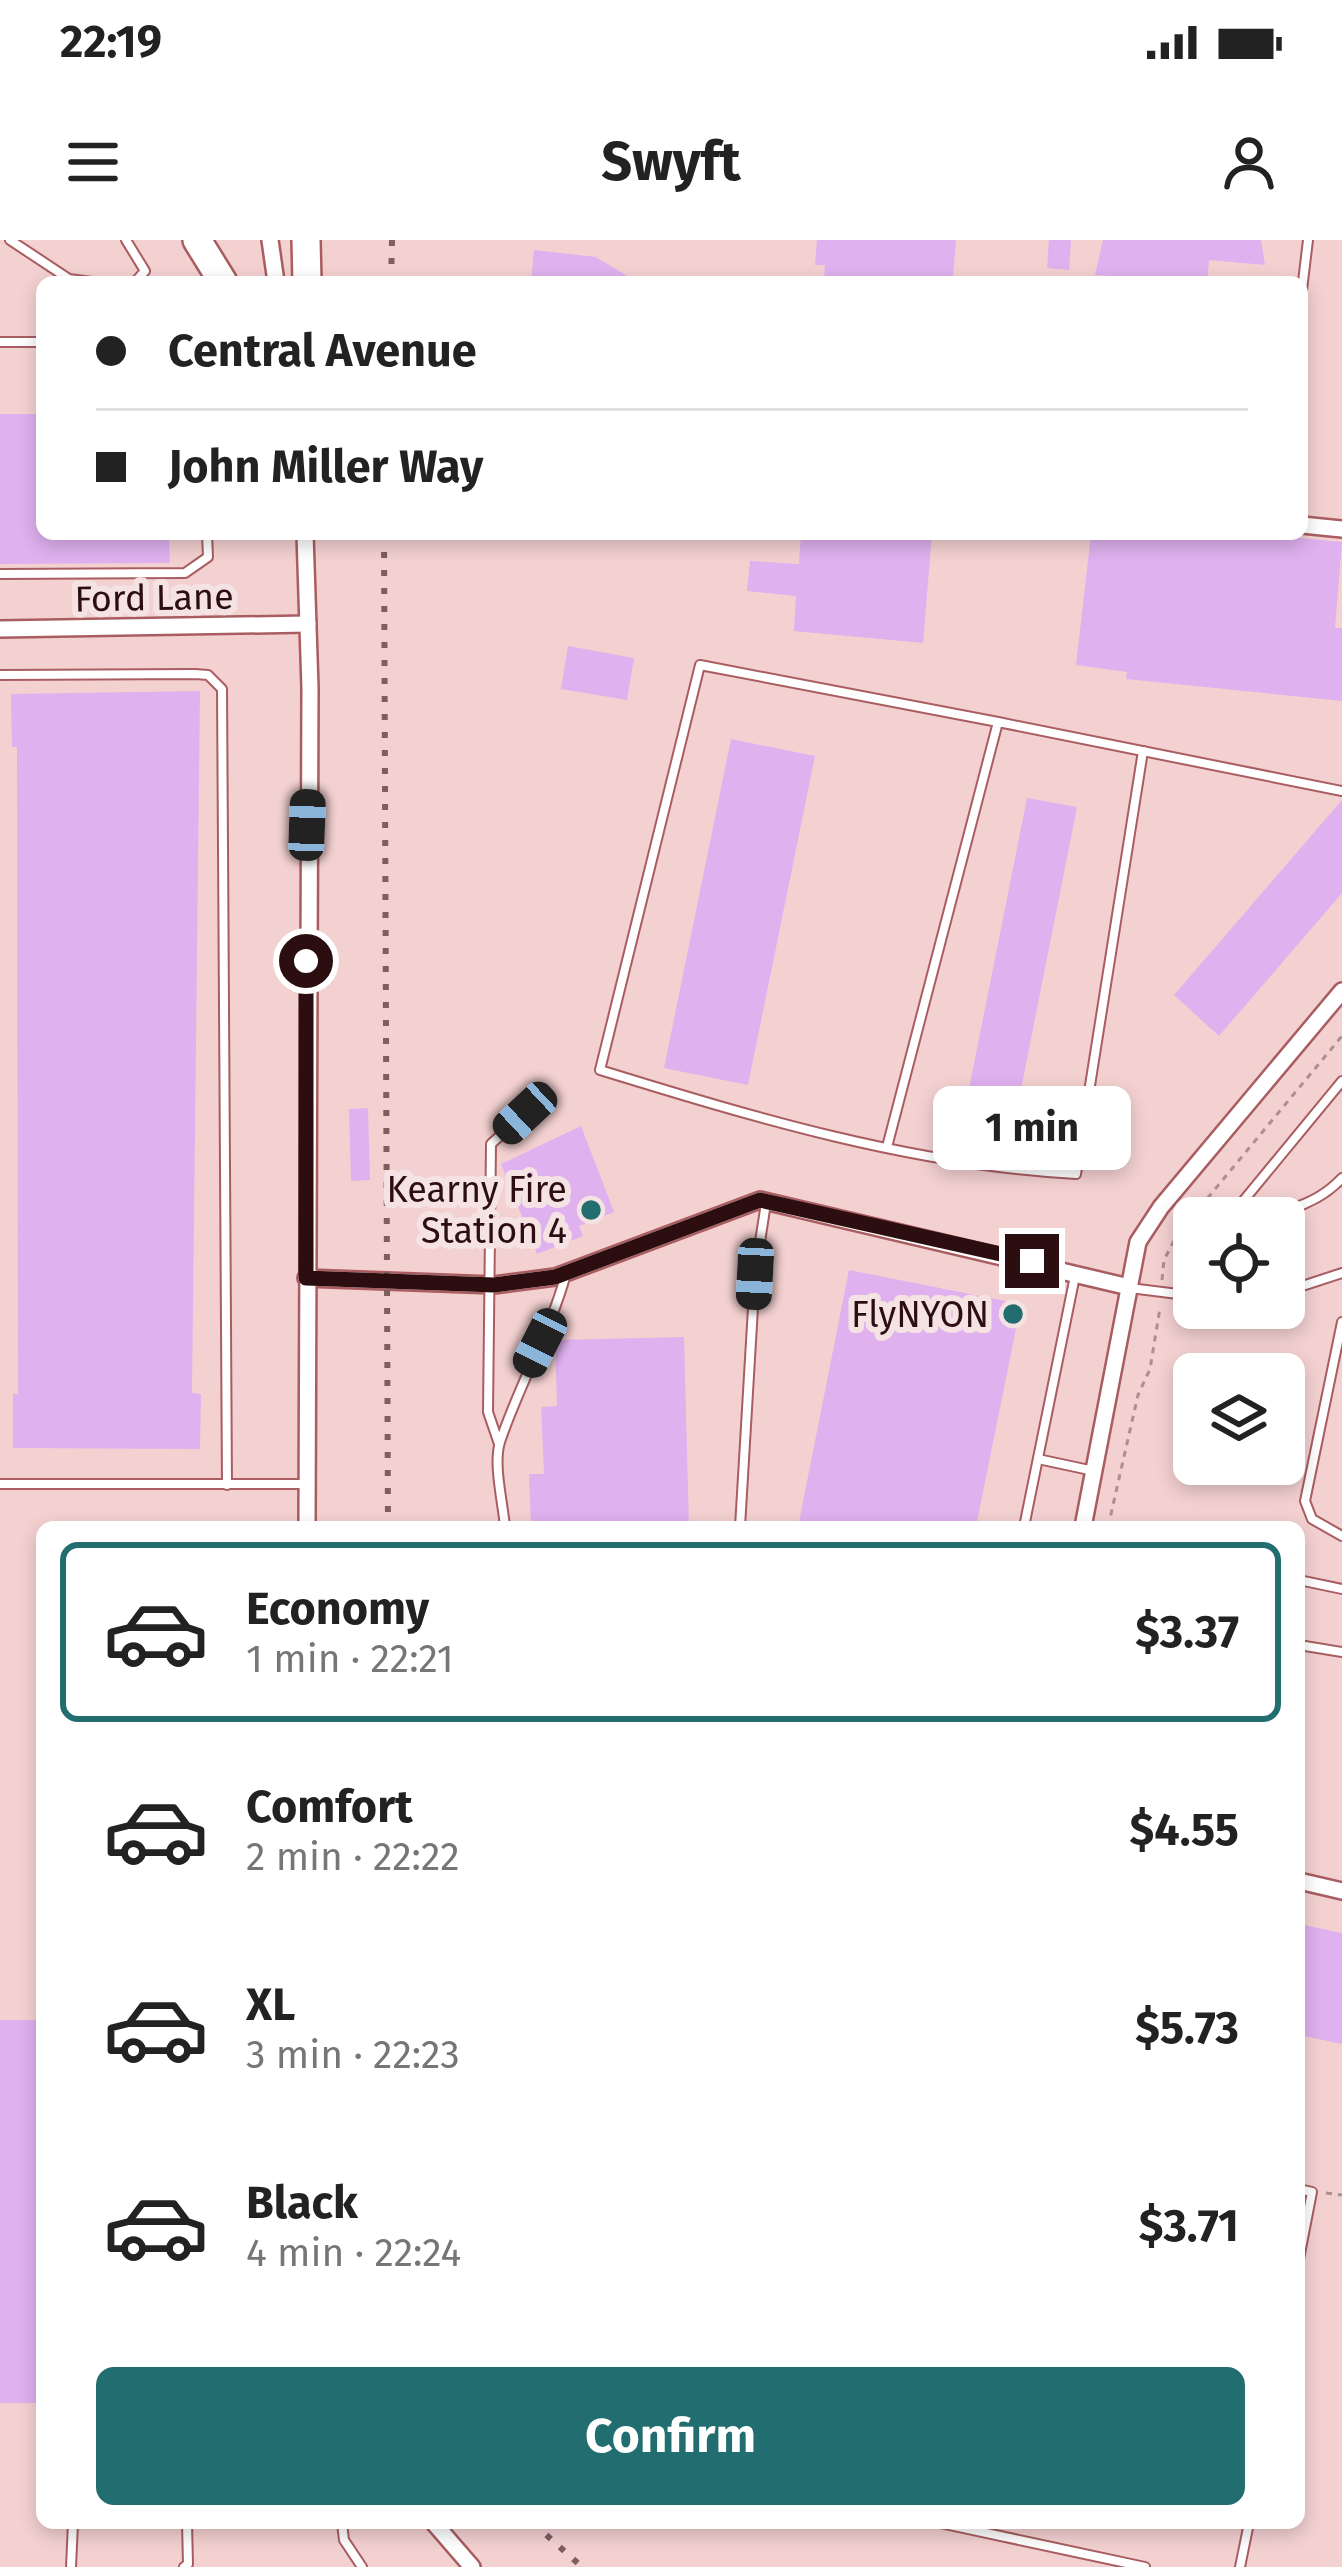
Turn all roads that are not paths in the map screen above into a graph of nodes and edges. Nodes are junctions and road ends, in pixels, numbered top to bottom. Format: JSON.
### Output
{"nodes":[{"id":1,"x":10,"y":240,"type":"edge"},
{"id":2,"x":125,"y":240,"type":"edge"},
{"id":3,"x":197,"y":240,"type":"edge"},
{"id":4,"x":270,"y":240,"type":"edge"},
{"id":5,"x":306,"y":240,"type":"edge"},
{"id":6,"x":1308,"y":240,"type":"edge"},
{"id":7,"x":145,"y":271,"type":"junction"},
{"id":8,"x":64,"y":276,"type":"edge"},
{"id":9,"x":140,"y":276,"type":"edge"},
{"id":10,"x":150,"y":276,"type":"edge"},
{"id":11,"x":219,"y":276,"type":"edge"},
{"id":12,"x":275,"y":276,"type":"edge"},
{"id":13,"x":307,"y":276,"type":"edge"},
{"id":14,"x":1304,"y":276,"type":"edge"},
{"id":15,"x":0,"y":342,"type":"edge"},
{"id":16,"x":36,"y":342,"type":"edge"},
{"id":17,"x":1308,"y":526,"type":"edge"},
{"id":18,"x":1342,"y":529,"type":"edge"},
{"id":19,"x":207,"y":540,"type":"edge"},
{"id":20,"x":304,"y":540,"type":"edge"},
{"id":21,"x":0,"y":574,"type":"edge"},
{"id":22,"x":308,"y":624,"type":"junction"},
{"id":23,"x":0,"y":629,"type":"edge"},
{"id":24,"x":0,"y":675,"type":"edge"},
{"id":25,"x":998,"y":722,"type":"junction"},
{"id":26,"x":1143,"y":751,"type":"junction"},
{"id":27,"x":1342,"y":791,"type":"edge"},
{"id":28,"x":1342,"y":992,"type":"edge"},
{"id":29,"x":1342,"y":1081,"type":"edge"},
{"id":30,"x":525,"y":1113,"type":"dead end"},
{"id":31,"x":887,"y":1147,"type":"junction"},
{"id":32,"x":1342,"y":1178,"type":"edge"},
{"id":33,"x":766,"y":1201,"type":"junction"},
{"id":34,"x":1076,"y":1271,"type":"junction"},
{"id":35,"x":566,"y":1273,"type":"junction"},
{"id":36,"x":1342,"y":1274,"type":"edge"},
{"id":37,"x":306,"y":1278,"type":"junction"},
{"id":38,"x":488,"y":1284,"type":"junction"},
{"id":39,"x":1305,"y":1285,"type":"edge"},
{"id":40,"x":1129,"y":1287,"type":"junction"},
{"id":41,"x":1173,"y":1293,"type":"edge"},
{"id":42,"x":1342,"y":1322,"type":"edge"},
{"id":43,"x":499,"y":1444,"type":"junction"},
{"id":44,"x":1038,"y":1459,"type":"junction"},
{"id":45,"x":1094,"y":1472,"type":"junction"},
{"id":46,"x":0,"y":1484,"type":"edge"},
{"id":47,"x":306,"y":1484,"type":"junction"},
{"id":48,"x":227,"y":1485,"type":"junction"},
{"id":49,"x":307,"y":1521,"type":"edge"},
{"id":50,"x":505,"y":1521,"type":"edge"},
{"id":51,"x":740,"y":1521,"type":"edge"},
{"id":52,"x":1025,"y":1521,"type":"edge"},
{"id":53,"x":1083,"y":1521,"type":"edge"},
{"id":54,"x":1342,"y":1536,"type":"edge"},
{"id":55,"x":1305,"y":1581,"type":"edge"},
{"id":56,"x":1342,"y":1589,"type":"edge"},
{"id":57,"x":1305,"y":1647,"type":"edge"},
{"id":58,"x":1342,"y":1652,"type":"edge"},
{"id":59,"x":1305,"y":1882,"type":"edge"},
{"id":60,"x":1342,"y":1891,"type":"edge"},
{"id":61,"x":1305,"y":2190,"type":"edge"},
{"id":62,"x":1305,"y":2228,"type":"edge"},
{"id":63,"x":74,"y":2529,"type":"edge"},
{"id":64,"x":188,"y":2529,"type":"edge"},
{"id":65,"x":343,"y":2529,"type":"edge"},
{"id":66,"x":439,"y":2529,"type":"edge"},
{"id":67,"x":968,"y":2529,"type":"edge"},
{"id":68,"x":1248,"y":2529,"type":"edge"},
{"id":69,"x":71,"y":2567,"type":"edge"},
{"id":70,"x":184,"y":2567,"type":"edge"},
{"id":71,"x":362,"y":2567,"type":"edge"},
{"id":72,"x":472,"y":2567,"type":"edge"},
{"id":73,"x":1145,"y":2567,"type":"edge"},
{"id":74,"x":1240,"y":2567,"type":"edge"}],
"edges":[{"from":1,"to":8,"type":"lane"},
{"from":2,"to":7,"type":"lane"},
{"from":3,"to":11,"type":"highway"},
{"from":4,"to":12,"type":"street"},
{"from":5,"to":13,"type":"highway"},
{"from":6,"to":14,"type":"lane"},
{"from":7,"to":9,"type":"lane"},
{"from":7,"to":10,"type":"lane"},
{"from":15,"to":16,"type":"lane"},
{"from":17,"to":18,"type":"street"},
{"from":19,"to":21,"type":"lane"},
{"from":20,"to":22,"type":"street"},
{"from":22,"to":23,"type":"street","name":"Ford Lane"},
{"from":22,"to":37,"type":"street"},
{"from":24,"to":48,"type":"lane"},
{"from":25,"to":26,"type":"lane"},
{"from":25,"to":31,"type":"lane"},
{"from":25,"to":31,"type":"lane"},
{"from":26,"to":27,"type":"lane"},
{"from":26,"to":31,"type":"lane"},
{"from":28,"to":40,"type":"street"},
{"from":29,"to":32,"type":"lane"},
{"from":30,"to":38,"type":"lane"},
{"from":33,"to":34,"type":"street"},
{"from":33,"to":35,"type":"street"},
{"from":33,"to":51,"type":"lane"},
{"from":34,"to":40,"type":"street"},
{"from":34,"to":44,"type":"lane"},
{"from":35,"to":38,"type":"street"},
{"from":35,"to":43,"type":"lane"},
{"from":36,"to":39,"type":"lane"},
{"from":37,"to":38,"type":"street"},
{"from":37,"to":47,"type":"street"},
{"from":38,"to":43,"type":"lane"},
{"from":40,"to":41,"type":"lane"},
{"from":40,"to":45,"type":"street"},
{"from":42,"to":54,"type":"lane"},
{"from":43,"to":50,"type":"lane"},
{"from":44,"to":45,"type":"lane"},
{"from":44,"to":52,"type":"lane"},
{"from":45,"to":53,"type":"street"},
{"from":46,"to":48,"type":"lane"},
{"from":47,"to":48,"type":"lane"},
{"from":47,"to":49,"type":"street"},
{"from":55,"to":56,"type":"lane"},
{"from":57,"to":58,"type":"lane"},
{"from":59,"to":60,"type":"street"},
{"from":61,"to":62,"type":"lane"},
{"from":63,"to":69,"type":"lane"},
{"from":64,"to":70,"type":"lane"},
{"from":65,"to":71,"type":"lane"},
{"from":66,"to":72,"type":"street"},
{"from":67,"to":73,"type":"lane"},
{"from":68,"to":74,"type":"lane"}]}
